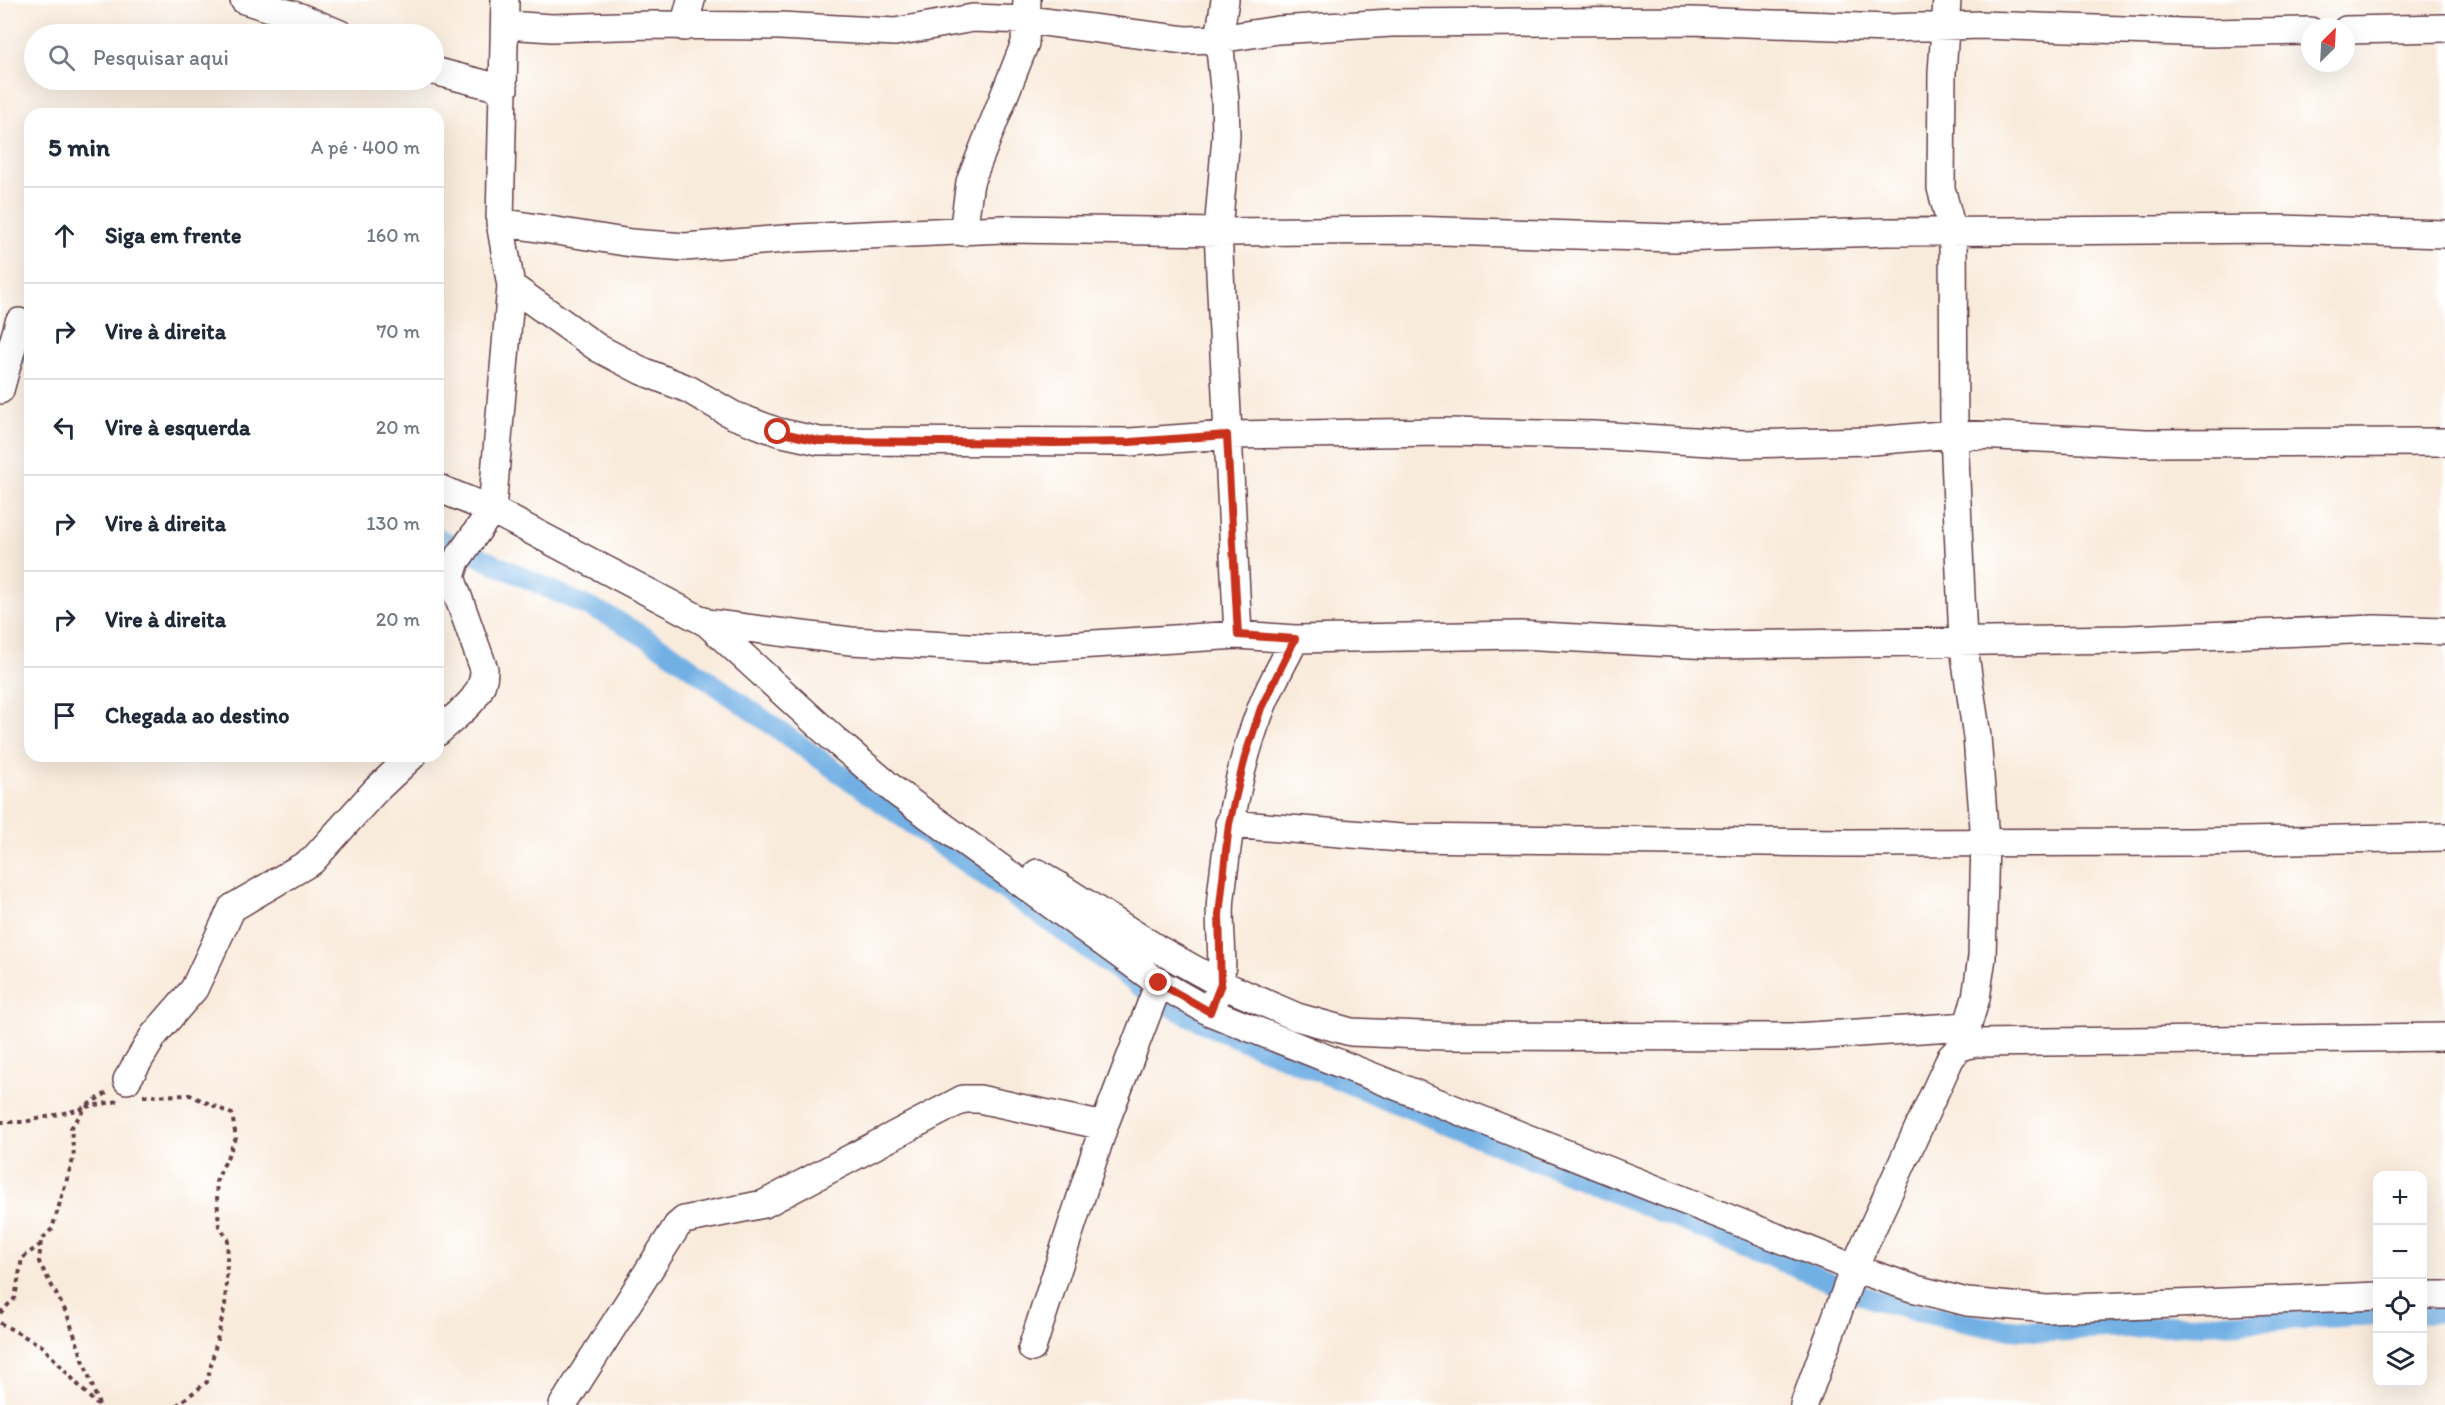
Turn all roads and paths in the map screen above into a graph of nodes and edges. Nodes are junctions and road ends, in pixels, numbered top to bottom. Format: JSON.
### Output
{"nodes":[{"id":1,"x":244,"y":0,"type":"edge"},
{"id":2,"x":691,"y":0,"type":"edge"},
{"id":3,"x":1225,"y":0,"type":"edge"},
{"id":4,"x":1947,"y":0,"type":"edge"},
{"id":5,"x":1027,"y":10,"type":"edge"},
{"id":6,"x":506,"y":13,"type":"edge"},
{"id":7,"x":316,"y":24,"type":"edge"},
{"id":8,"x":684,"y":27,"type":"junction"},
{"id":9,"x":1945,"y":28,"type":"junction"},
{"id":10,"x":2445,"y":28,"type":"edge"},
{"id":11,"x":2355,"y":30,"type":"edge"},
{"id":12,"x":2301,"y":31,"type":"edge"},
{"id":13,"x":1219,"y":39,"type":"junction"},
{"id":14,"x":444,"y":74,"type":"edge"},
{"id":15,"x":504,"y":89,"type":"junction"},
{"id":16,"x":501,"y":222,"type":"junction"},
{"id":17,"x":963,"y":232,"type":"junction"},
{"id":18,"x":1218,"y":232,"type":"junction"},
{"id":19,"x":1953,"y":233,"type":"junction"},
{"id":20,"x":2445,"y":234,"type":"edge"},
{"id":21,"x":511,"y":286,"type":"junction"},
{"id":22,"x":16,"y":321,"type":"edge"},
{"id":23,"x":0,"y":390,"type":"edge"},
{"id":24,"x":1954,"y":434,"type":"junction"},
{"id":25,"x":1227,"y":435,"type":"junction"},
{"id":26,"x":2445,"y":442,"type":"edge"},
{"id":27,"x":444,"y":490,"type":"edge"},
{"id":28,"x":492,"y":510,"type":"junction"},
{"id":29,"x":707,"y":623,"type":"junction"},
{"id":30,"x":2445,"y":631,"type":"edge"},
{"id":31,"x":1238,"y":635,"type":"junction"},
{"id":32,"x":1295,"y":639,"type":"junction"},
{"id":33,"x":1963,"y":641,"type":"junction"},
{"id":34,"x":444,"y":726,"type":"edge"},
{"id":35,"x":406,"y":762,"type":"edge"},
{"id":36,"x":896,"y":792,"type":"junction"},
{"id":37,"x":1229,"y":824,"type":"junction"},
{"id":38,"x":2445,"y":837,"type":"edge"},
{"id":39,"x":1985,"y":842,"type":"junction"},
{"id":40,"x":1159,"y":983,"type":"junction"},
{"id":41,"x":1221,"y":984,"type":"junction"},
{"id":42,"x":1210,"y":1012,"type":"junction"},
{"id":43,"x":1964,"y":1037,"type":"junction"},
{"id":44,"x":2445,"y":1037,"type":"edge"},
{"id":45,"x":127,"y":1093,"type":"junction"},
{"id":46,"x":86,"y":1107,"type":"junction"},
{"id":47,"x":0,"y":1122,"type":"edge"},
{"id":48,"x":1104,"y":1126,"type":"junction"},
{"id":49,"x":41,"y":1244,"type":"junction"},
{"id":50,"x":1854,"y":1268,"type":"junction"},
{"id":51,"x":2445,"y":1294,"type":"edge"},
{"id":52,"x":2427,"y":1295,"type":"edge"},
{"id":53,"x":2373,"y":1296,"type":"edge"},
{"id":54,"x":0,"y":1313,"type":"edge"},
{"id":55,"x":0,"y":1323,"type":"edge"},
{"id":56,"x":1032,"y":1348,"type":"dead end"},
{"id":57,"x":98,"y":1405,"type":"edge"},
{"id":58,"x":177,"y":1405,"type":"edge"},
{"id":59,"x":563,"y":1405,"type":"edge"},
{"id":60,"x":1804,"y":1405,"type":"edge"}],
"edges":[{"from":1,"to":7,"type":"street"},
{"from":2,"to":8,"type":"street"},
{"from":3,"to":13,"type":"street"},
{"from":4,"to":9,"type":"street"},
{"from":5,"to":8,"type":"street"},
{"from":5,"to":13,"type":"street"},
{"from":5,"to":17,"type":"street"},
{"from":6,"to":8,"type":"street"},
{"from":6,"to":15,"type":"street"},
{"from":9,"to":12,"type":"street"},
{"from":9,"to":13,"type":"street"},
{"from":9,"to":19,"type":"street"},
{"from":10,"to":11,"type":"street"},
{"from":13,"to":18,"type":"street"},
{"from":14,"to":15,"type":"street"},
{"from":15,"to":16,"type":"street"},
{"from":16,"to":17,"type":"street"},
{"from":16,"to":21,"type":"street"},
{"from":17,"to":18,"type":"street"},
{"from":18,"to":19,"type":"street"},
{"from":18,"to":25,"type":"street"},
{"from":19,"to":20,"type":"street"},
{"from":19,"to":24,"type":"street"},
{"from":21,"to":25,"type":"street"},
{"from":21,"to":28,"type":"street"},
{"from":22,"to":23,"type":"street"},
{"from":24,"to":25,"type":"street"},
{"from":24,"to":26,"type":"street"},
{"from":24,"to":33,"type":"street"},
{"from":25,"to":31,"type":"street"},
{"from":27,"to":28,"type":"street"},
{"from":28,"to":29,"type":"street"},
{"from":28,"to":34,"type":"street"},
{"from":29,"to":31,"type":"street"},
{"from":29,"to":36,"type":"street"},
{"from":30,"to":33,"type":"street"},
{"from":31,"to":32,"type":"street"},
{"from":32,"to":33,"type":"street"},
{"from":32,"to":37,"type":"street"},
{"from":33,"to":39,"type":"street"},
{"from":35,"to":45,"type":"street"},
{"from":36,"to":40,"type":"street"},
{"from":36,"to":41,"type":"street"},
{"from":37,"to":39,"type":"street"},
{"from":37,"to":41,"type":"street"},
{"from":38,"to":39,"type":"street"},
{"from":39,"to":43,"type":"street"},
{"from":40,"to":42,"type":"street"},
{"from":40,"to":48,"type":"street"},
{"from":41,"to":42,"type":"street"},
{"from":41,"to":43,"type":"street"},
{"from":42,"to":50,"type":"street"},
{"from":43,"to":44,"type":"street"},
{"from":43,"to":50,"type":"street"},
{"from":45,"to":46,"type":"path"},
{"from":45,"to":46,"type":"path"},
{"from":45,"to":58,"type":"path"},
{"from":46,"to":47,"type":"path"},
{"from":46,"to":49,"type":"path"},
{"from":48,"to":56,"type":"street"},
{"from":48,"to":59,"type":"street"},
{"from":49,"to":54,"type":"path"},
{"from":49,"to":57,"type":"path"},
{"from":50,"to":53,"type":"street"},
{"from":50,"to":60,"type":"street"},
{"from":51,"to":52,"type":"street"},
{"from":55,"to":57,"type":"path"}]}
